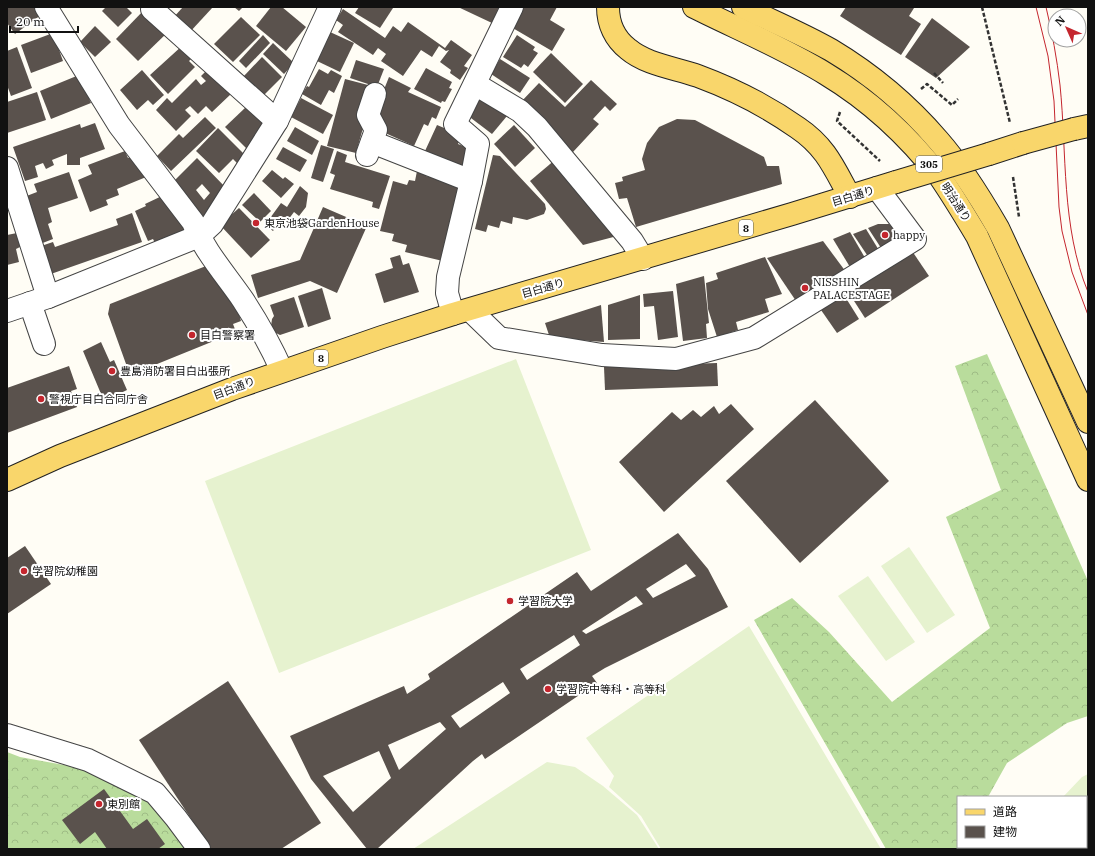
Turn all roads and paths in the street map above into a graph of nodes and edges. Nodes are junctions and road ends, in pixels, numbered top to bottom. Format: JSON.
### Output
{"nodes":[{"id":1,"x":330,"y":7,"type":"edge"},
{"id":2,"x":512,"y":7,"type":"edge"},
{"id":3,"x":608,"y":7,"type":"edge"},
{"id":4,"x":694,"y":7,"type":"edge"},
{"id":5,"x":743,"y":7,"type":"edge"},
{"id":6,"x":982,"y":7,"type":"edge"},
{"id":7,"x":48,"y":8,"type":"edge"},
{"id":8,"x":152,"y":8,"type":"dead end"},
{"id":9,"x":934,"y":73,"type":"dead end"},
{"id":10,"x":943,"y":83,"type":"dead end"},
{"id":11,"x":476,"y":84,"type":"junction"},
{"id":12,"x":919,"y":91,"type":"dead end"},
{"id":13,"x":375,"y":94,"type":"dead end"},
{"id":14,"x":958,"y":99,"type":"dead end"},
{"id":15,"x":840,"y":112,"type":"dead end"},
{"id":16,"x":278,"y":121,"type":"junction"},
{"id":17,"x":1010,"y":124,"type":"dead end"},
{"id":18,"x":1081,"y":127,"type":"edge"},
{"id":19,"x":880,"y":162,"type":"dead end"},
{"id":20,"x":7,"y":168,"type":"edge"},
{"id":21,"x":1013,"y":177,"type":"dead end"},
{"id":22,"x":471,"y":181,"type":"junction"},
{"id":23,"x":887,"y":185,"type":"junction"},
{"id":24,"x":850,"y":196,"type":"junction"},
{"id":25,"x":1020,"y":222,"type":"dead end"},
{"id":26,"x":199,"y":236,"type":"junction"},
{"id":27,"x":643,"y":259,"type":"junction"},
{"id":28,"x":39,"y":300,"type":"junction"},
{"id":29,"x":7,"y":312,"type":"edge"},
{"id":30,"x":461,"y":312,"type":"junction"},
{"id":31,"x":44,"y":344,"type":"dead end"},
{"id":32,"x":282,"y":370,"type":"junction"},
{"id":33,"x":1088,"y":422,"type":"edge"},
{"id":34,"x":7,"y":480,"type":"edge"},
{"id":35,"x":1088,"y":480,"type":"edge"},
{"id":36,"x":7,"y":735,"type":"edge"},
{"id":37,"x":199,"y":849,"type":"edge"}],
"edges":[{"from":1,"to":16,"type":"street"},
{"from":2,"to":11,"type":"street"},
{"from":3,"to":24,"type":"main road"},
{"from":4,"to":35,"type":"main road","name":"明治通り","number":"305"},
{"from":5,"to":33,"type":"main road","name":"明治通り","number":"305"},
{"from":6,"to":17,"type":"path"},
{"from":7,"to":26,"type":"street"},
{"from":8,"to":16,"type":"street"},
{"from":9,"to":10,"type":"path"},
{"from":11,"to":22,"type":"street"},
{"from":11,"to":27,"type":"street"},
{"from":12,"to":14,"type":"path"},
{"from":13,"to":22,"type":"street"},
{"from":15,"to":19,"type":"path"},
{"from":16,"to":26,"type":"street"},
{"from":18,"to":23,"type":"main road","name":"目白通り","number":"8","bridge":true},
{"from":20,"to":28,"type":"street"},
{"from":21,"to":25,"type":"path"},
{"from":22,"to":30,"type":"street"},
{"from":23,"to":24,"type":"main road","name":"目白通り","number":"8"},
{"from":23,"to":30,"type":"street"},
{"from":24,"to":27,"type":"main road","name":"目白通り","number":"8"},
{"from":26,"to":28,"type":"street"},
{"from":26,"to":32,"type":"street"},
{"from":27,"to":30,"type":"main road","name":"目白通り","number":"8"},
{"from":28,"to":29,"type":"street"},
{"from":28,"to":31,"type":"street"},
{"from":30,"to":32,"type":"main road","name":"目白通り","number":"8"},
{"from":32,"to":34,"type":"main road","name":"目白通り","number":"8"},
{"from":36,"to":37,"type":"street"}]}
